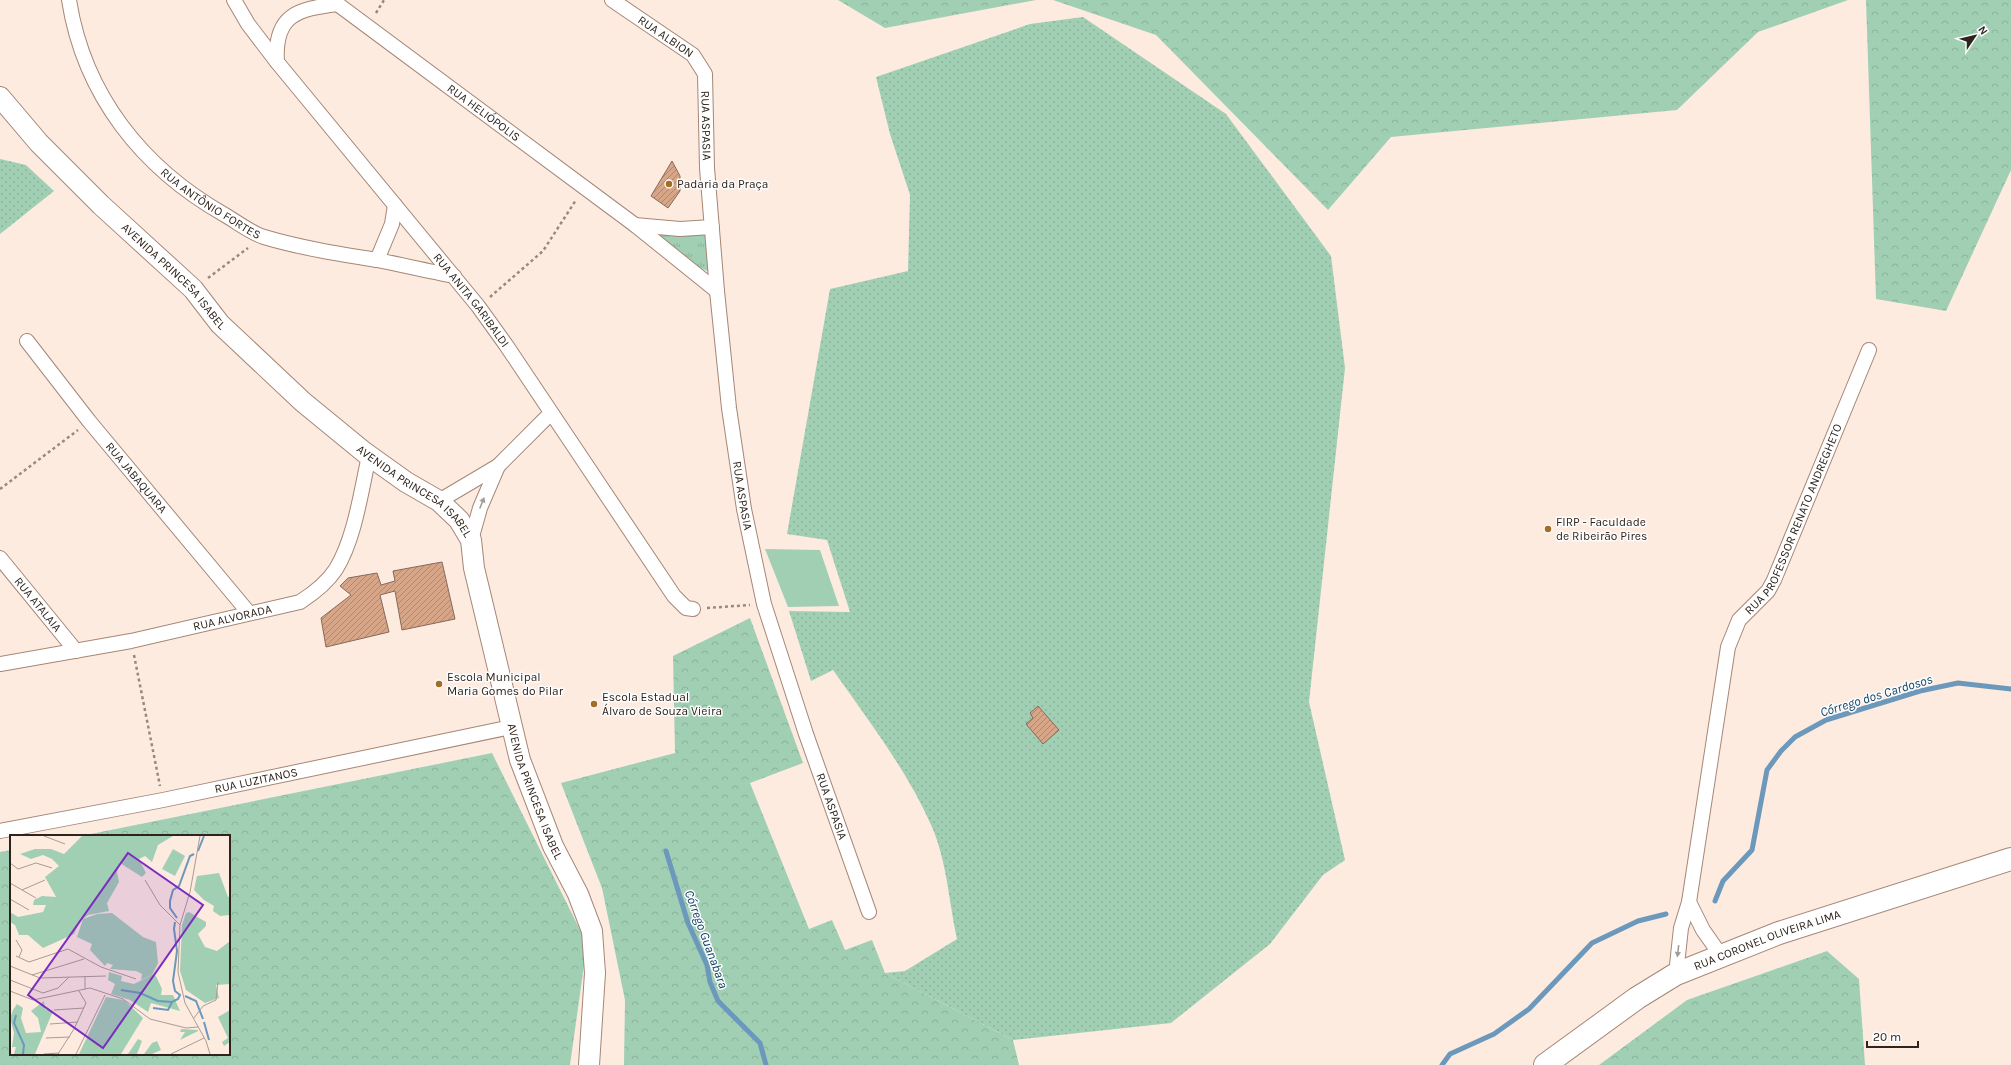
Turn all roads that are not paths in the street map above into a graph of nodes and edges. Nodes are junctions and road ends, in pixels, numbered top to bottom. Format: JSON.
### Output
{"nodes":[{"id":1,"x":69,"y":0,"type":"edge"},
{"id":2,"x":234,"y":0,"type":"edge"},
{"id":3,"x":612,"y":0,"type":"edge"},
{"id":4,"x":335,"y":2,"type":"edge"},
{"id":5,"x":278,"y":62,"type":"junction"},
{"id":6,"x":699,"y":62,"type":"joint"},
{"id":7,"x":0,"y":96,"type":"edge"},
{"id":8,"x":395,"y":205,"type":"junction"},
{"id":9,"x":635,"y":225,"type":"junction"},
{"id":10,"x":712,"y":227,"type":"junction"},
{"id":11,"x":377,"y":260,"type":"junction"},
{"id":12,"x":454,"y":276,"type":"junction"},
{"id":13,"x":717,"y":291,"type":"junction"},
{"id":14,"x":27,"y":341,"type":"dead end"},
{"id":15,"x":1869,"y":350,"type":"dead end"},
{"id":16,"x":551,"y":414,"type":"junction"},
{"id":17,"x":369,"y":456,"type":"junction"},
{"id":18,"x":498,"y":466,"type":"junction"},
{"id":19,"x":439,"y":500,"type":"junction"},
{"id":20,"x":471,"y":540,"type":"junction"},
{"id":21,"x":0,"y":558,"type":"edge"},
{"id":22,"x":693,"y":609,"type":"road end"},
{"id":23,"x":249,"y":613,"type":"junction"},
{"id":24,"x":76,"y":651,"type":"junction"},
{"id":25,"x":0,"y":664,"type":"edge"},
{"id":26,"x":511,"y":727,"type":"junction"},
{"id":27,"x":0,"y":831,"type":"edge"},
{"id":28,"x":2011,"y":859,"type":"edge"},
{"id":29,"x":1690,"y":905,"type":"junction"},
{"id":30,"x":869,"y":912,"type":"dead end"},
{"id":31,"x":1722,"y":957,"type":"junction"},
{"id":32,"x":1676,"y":974,"type":"junction"},
{"id":33,"x":589,"y":1065,"type":"edge"},
{"id":34,"x":1545,"y":1065,"type":"edge"}],
"edges":[{"from":1,"to":11,"type":"street","name":"RUA ANTÔNIO FORTES"},
{"from":2,"to":5,"type":"street","name":"RUA ANITA GARIBALDI"},
{"from":3,"to":6,"type":"street","name":"RUA ALBION"},
{"from":4,"to":5,"type":"street"},
{"from":4,"to":9,"type":"street","name":"RUA HELIÓPOLIS"},
{"from":5,"to":8,"type":"street","name":"RUA ANITA GARIBALDI"},
{"from":6,"to":10,"type":"street","name":"RUA ASPASIA"},
{"from":7,"to":17,"type":"main road","name":"AVENIDA PRINCESA ISABEL"},
{"from":8,"to":11,"type":"street"},
{"from":8,"to":12,"type":"street","name":"RUA ANITA GARIBALDI"},
{"from":9,"to":10,"type":"street"},
{"from":9,"to":13,"type":"street","name":"RUA HELIÓPOLIS"},
{"from":10,"to":13,"type":"street","name":"RUA ASPASIA"},
{"from":11,"to":12,"type":"street","name":"RUA ANTÔNIO FORTES"},
{"from":12,"to":16,"type":"street","name":"RUA ANITA GARIBALDI"},
{"from":13,"to":30,"type":"street","name":"RUA ASPASIA"},
{"from":14,"to":23,"type":"street","name":"RUA JABAQUARA"},
{"from":15,"to":29,"type":"street","name":"RUA PROFESSOR RENATO ANDREGHETO"},
{"from":16,"to":18,"type":"street"},
{"from":16,"to":22,"type":"street","name":"RUA ANITA GARIBALDI"},
{"from":17,"to":19,"type":"main road","name":"AVENIDA PRINCESA ISABEL"},
{"from":17,"to":23,"type":"street","name":"RUA ALVORADA"},
{"from":18,"to":19,"type":"street"},
{"from":20,"to":18,"type":"street","one_way":true},
{"from":19,"to":20,"type":"main road","name":"AVENIDA PRINCESA ISABEL"},
{"from":20,"to":26,"type":"main road","name":"AVENIDA PRINCESA ISABEL"},
{"from":21,"to":24,"type":"street","name":"RUA ATALAIA"},
{"from":23,"to":24,"type":"street","name":"RUA ALVORADA"},
{"from":24,"to":25,"type":"street","name":"RUA ALVORADA"},
{"from":26,"to":27,"type":"street","name":"RUA LUZITANOS"},
{"from":26,"to":33,"type":"main road","name":"AVENIDA PRINCESA ISABEL"},
{"from":28,"to":31,"type":"main road","name":"RUA CORONEL OLIVEIRA LIMA"},
{"from":29,"to":31,"type":"street"},
{"from":29,"to":32,"type":"street","name":"RUA PROFESSOR RENATO ANDREGHETO","one_way":true},
{"from":31,"to":32,"type":"main road","name":"RUA CORONEL OLIVEIRA LIMA"},
{"from":32,"to":34,"type":"main road","name":"RUA CORONEL OLIVEIRA LIMA"}]}
